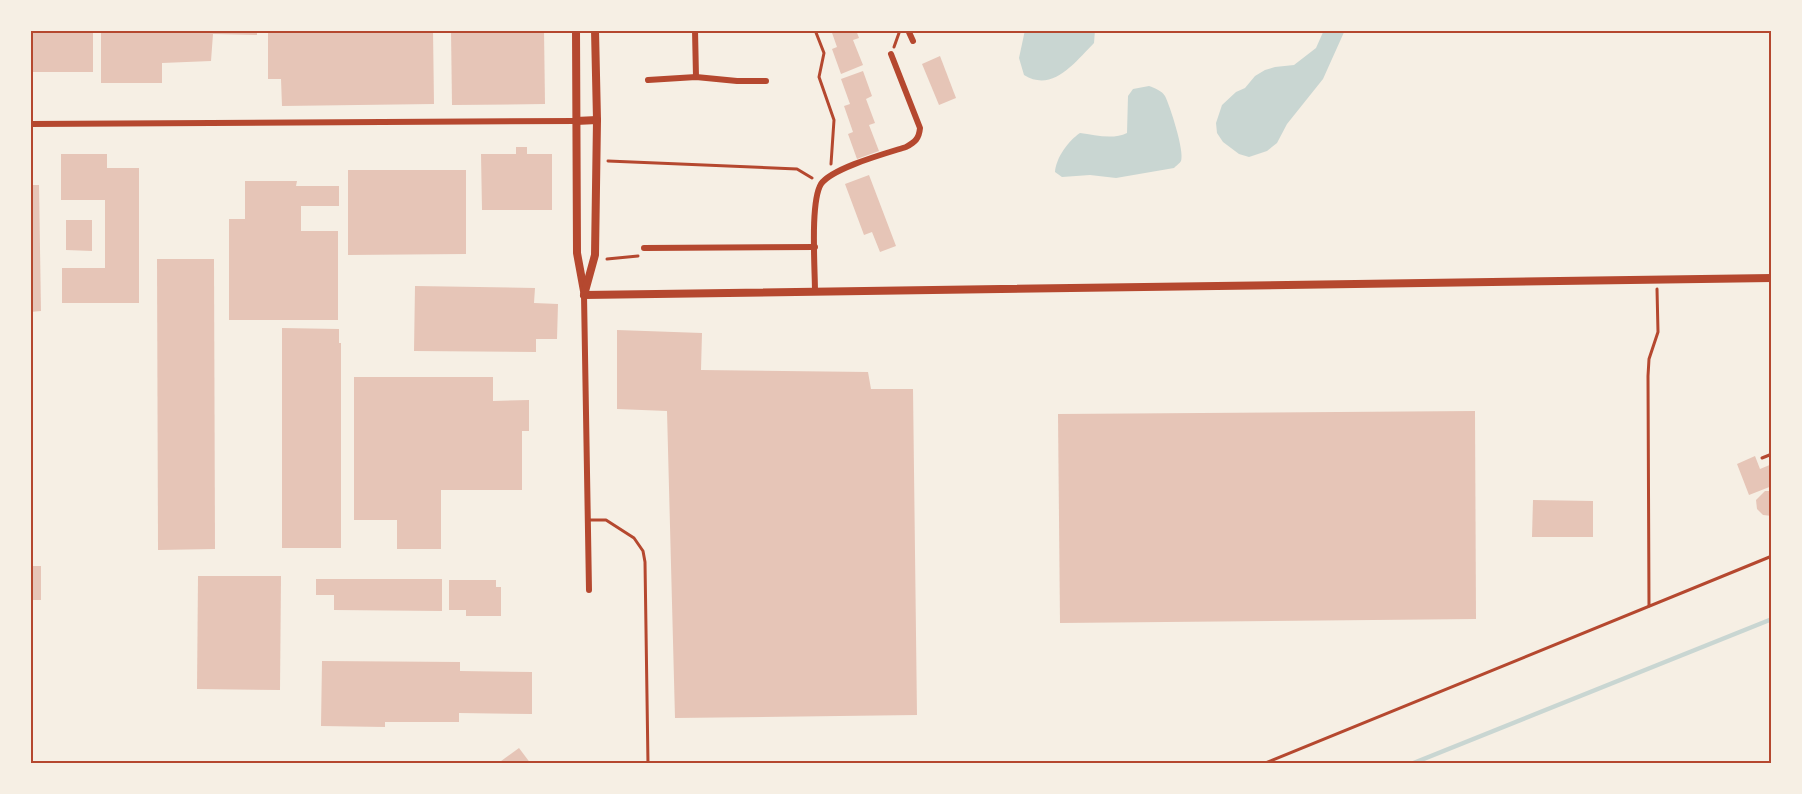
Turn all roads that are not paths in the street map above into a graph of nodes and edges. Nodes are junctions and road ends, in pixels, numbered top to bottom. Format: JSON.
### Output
{"nodes":[{"id":1,"x":576,"y":30,"type":"edge"},
{"id":2,"x":595,"y":30,"type":"edge"},
{"id":3,"x":695,"y":30,"type":"edge"},
{"id":4,"x":908,"y":30,"type":"edge"},
{"id":5,"x":913,"y":41,"type":"dead end"},
{"id":6,"x":891,"y":54,"type":"road end"},
{"id":7,"x":696,"y":77,"type":"junction"},
{"id":8,"x":648,"y":80,"type":"dead end"},
{"id":9,"x":766,"y":81,"type":"dead end"},
{"id":10,"x":597,"y":120,"type":"junction"},
{"id":11,"x":576,"y":121,"type":"junction"},
{"id":12,"x":30,"y":124,"type":"edge"},
{"id":13,"x":814,"y":247,"type":"junction"},
{"id":14,"x":644,"y":248,"type":"road end"},
{"id":15,"x":1772,"y":278,"type":"edge"},
{"id":16,"x":815,"y":292,"type":"junction"},
{"id":17,"x":584,"y":295,"type":"junction"},
{"id":18,"x":1772,"y":454,"type":"edge"},
{"id":19,"x":1761,"y":458,"type":"dead end"},
{"id":20,"x":588,"y":520,"type":"junction"},
{"id":21,"x":589,"y":590,"type":"dead end"},
{"id":22,"x":648,"y":764,"type":"edge"}],
"edges":[{"from":1,"to":11,"type":"street"},
{"from":2,"to":10,"type":"street"},
{"from":3,"to":7,"type":"street"},
{"from":4,"to":5,"type":"street"},
{"from":6,"to":13,"type":"street"},
{"from":7,"to":8,"type":"street"},
{"from":7,"to":9,"type":"street"},
{"from":10,"to":11,"type":"street"},
{"from":10,"to":17,"type":"street"},
{"from":11,"to":12,"type":"street"},
{"from":11,"to":17,"type":"street"},
{"from":13,"to":14,"type":"street"},
{"from":13,"to":16,"type":"street"},
{"from":15,"to":16,"type":"street"},
{"from":16,"to":17,"type":"street"},
{"from":17,"to":20,"type":"street"},
{"from":18,"to":19,"type":"lane"},
{"from":20,"to":21,"type":"street"},
{"from":20,"to":22,"type":"lane"}]}
